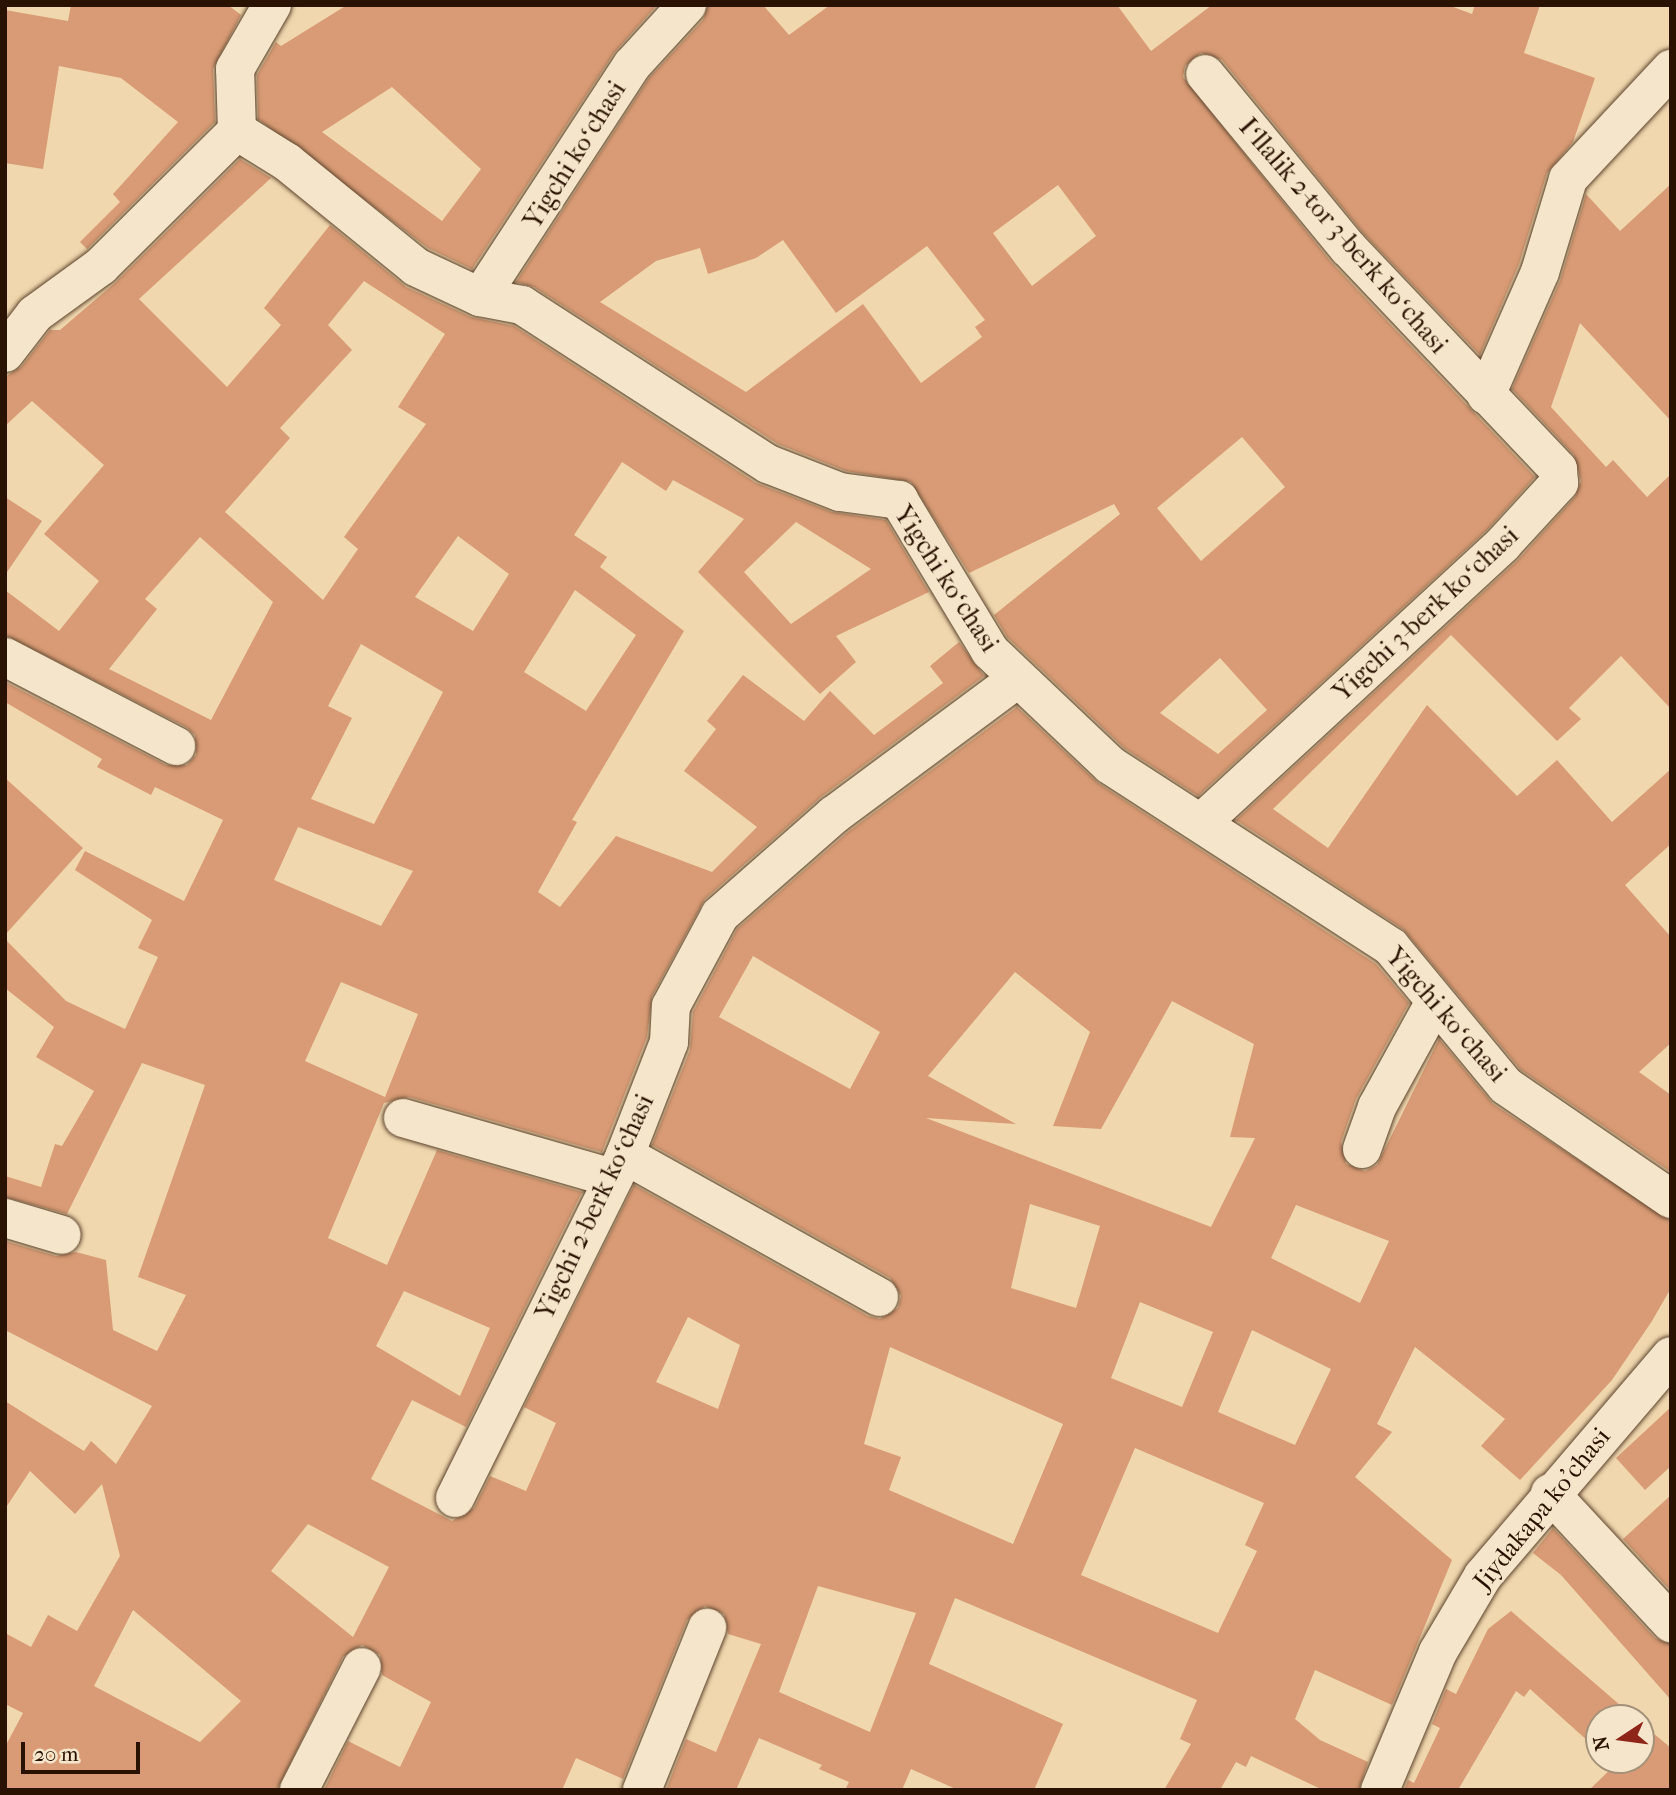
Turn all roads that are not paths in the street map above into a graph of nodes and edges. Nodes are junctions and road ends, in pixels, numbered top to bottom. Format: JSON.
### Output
{"nodes":[{"id":1,"x":272,"y":5,"type":"edge"},
{"id":2,"x":687,"y":5,"type":"edge"},
{"id":3,"x":1671,"y":69,"type":"edge"},
{"id":4,"x":1205,"y":74,"type":"dead end"},
{"id":5,"x":237,"y":131,"type":"junction"},
{"id":6,"x":480,"y":297,"type":"junction"},
{"id":7,"x":5,"y":353,"type":"edge"},
{"id":8,"x":1486,"y":396,"type":"junction"},
{"id":9,"x":5,"y":657,"type":"edge"},
{"id":10,"x":1017,"y":679,"type":"junction"},
{"id":11,"x":176,"y":746,"type":"dead end"},
{"id":12,"x":1202,"y":822,"type":"junction"},
{"id":13,"x":1433,"y":1005,"type":"junction"},
{"id":14,"x":403,"y":1118,"type":"dead end"},
{"id":15,"x":1362,"y":1149,"type":"dead end"},
{"id":16,"x":619,"y":1166,"type":"junction"},
{"id":17,"x":1671,"y":1199,"type":"edge"},
{"id":18,"x":5,"y":1218,"type":"edge"},
{"id":19,"x":62,"y":1235,"type":"dead end"},
{"id":20,"x":879,"y":1297,"type":"dead end"},
{"id":21,"x":1671,"y":1356,"type":"edge"},
{"id":22,"x":1550,"y":1493,"type":"junction"},
{"id":23,"x":455,"y":1498,"type":"dead end"},
{"id":24,"x":1671,"y":1623,"type":"edge"},
{"id":25,"x":707,"y":1628,"type":"dead end"},
{"id":26,"x":362,"y":1667,"type":"dead end"},
{"id":27,"x":299,"y":1790,"type":"edge"},
{"id":28,"x":642,"y":1790,"type":"edge"},
{"id":29,"x":1380,"y":1790,"type":"edge"}],
"edges":[{"from":1,"to":5,"type":"street"},
{"from":2,"to":6,"type":"street","name":"Yigchi koʻchasi"},
{"from":3,"to":8,"type":"street"},
{"from":4,"to":8,"type":"street","name":"Iʻllalik 2-tor 3-berk koʻchasi"},
{"from":5,"to":6,"type":"street"},
{"from":5,"to":7,"type":"street"},
{"from":6,"to":10,"type":"street","name":"Yigchi koʻchasi"},
{"from":8,"to":12,"type":"street","name":"Yigchi 3-berk koʻchasi"},
{"from":9,"to":11,"type":"street"},
{"from":10,"to":12,"type":"street","name":"Yigchi koʻchasi"},
{"from":10,"to":16,"type":"street","name":"Yigchi 2-berk koʻchasi"},
{"from":12,"to":13,"type":"street","name":"Yigchi koʻchasi"},
{"from":13,"to":15,"type":"street"},
{"from":13,"to":17,"type":"street","name":"Yigchi koʻchasi"},
{"from":14,"to":16,"type":"street"},
{"from":16,"to":20,"type":"street"},
{"from":16,"to":23,"type":"street","name":"Yigchi 2-berk koʻchasi"},
{"from":18,"to":19,"type":"street"},
{"from":21,"to":22,"type":"street","name":"Jiydakapa ko'chasi"},
{"from":22,"to":24,"type":"street"},
{"from":22,"to":29,"type":"street","name":"Jiydakapa ko'chasi"},
{"from":25,"to":28,"type":"street"},
{"from":26,"to":27,"type":"street"}]}
